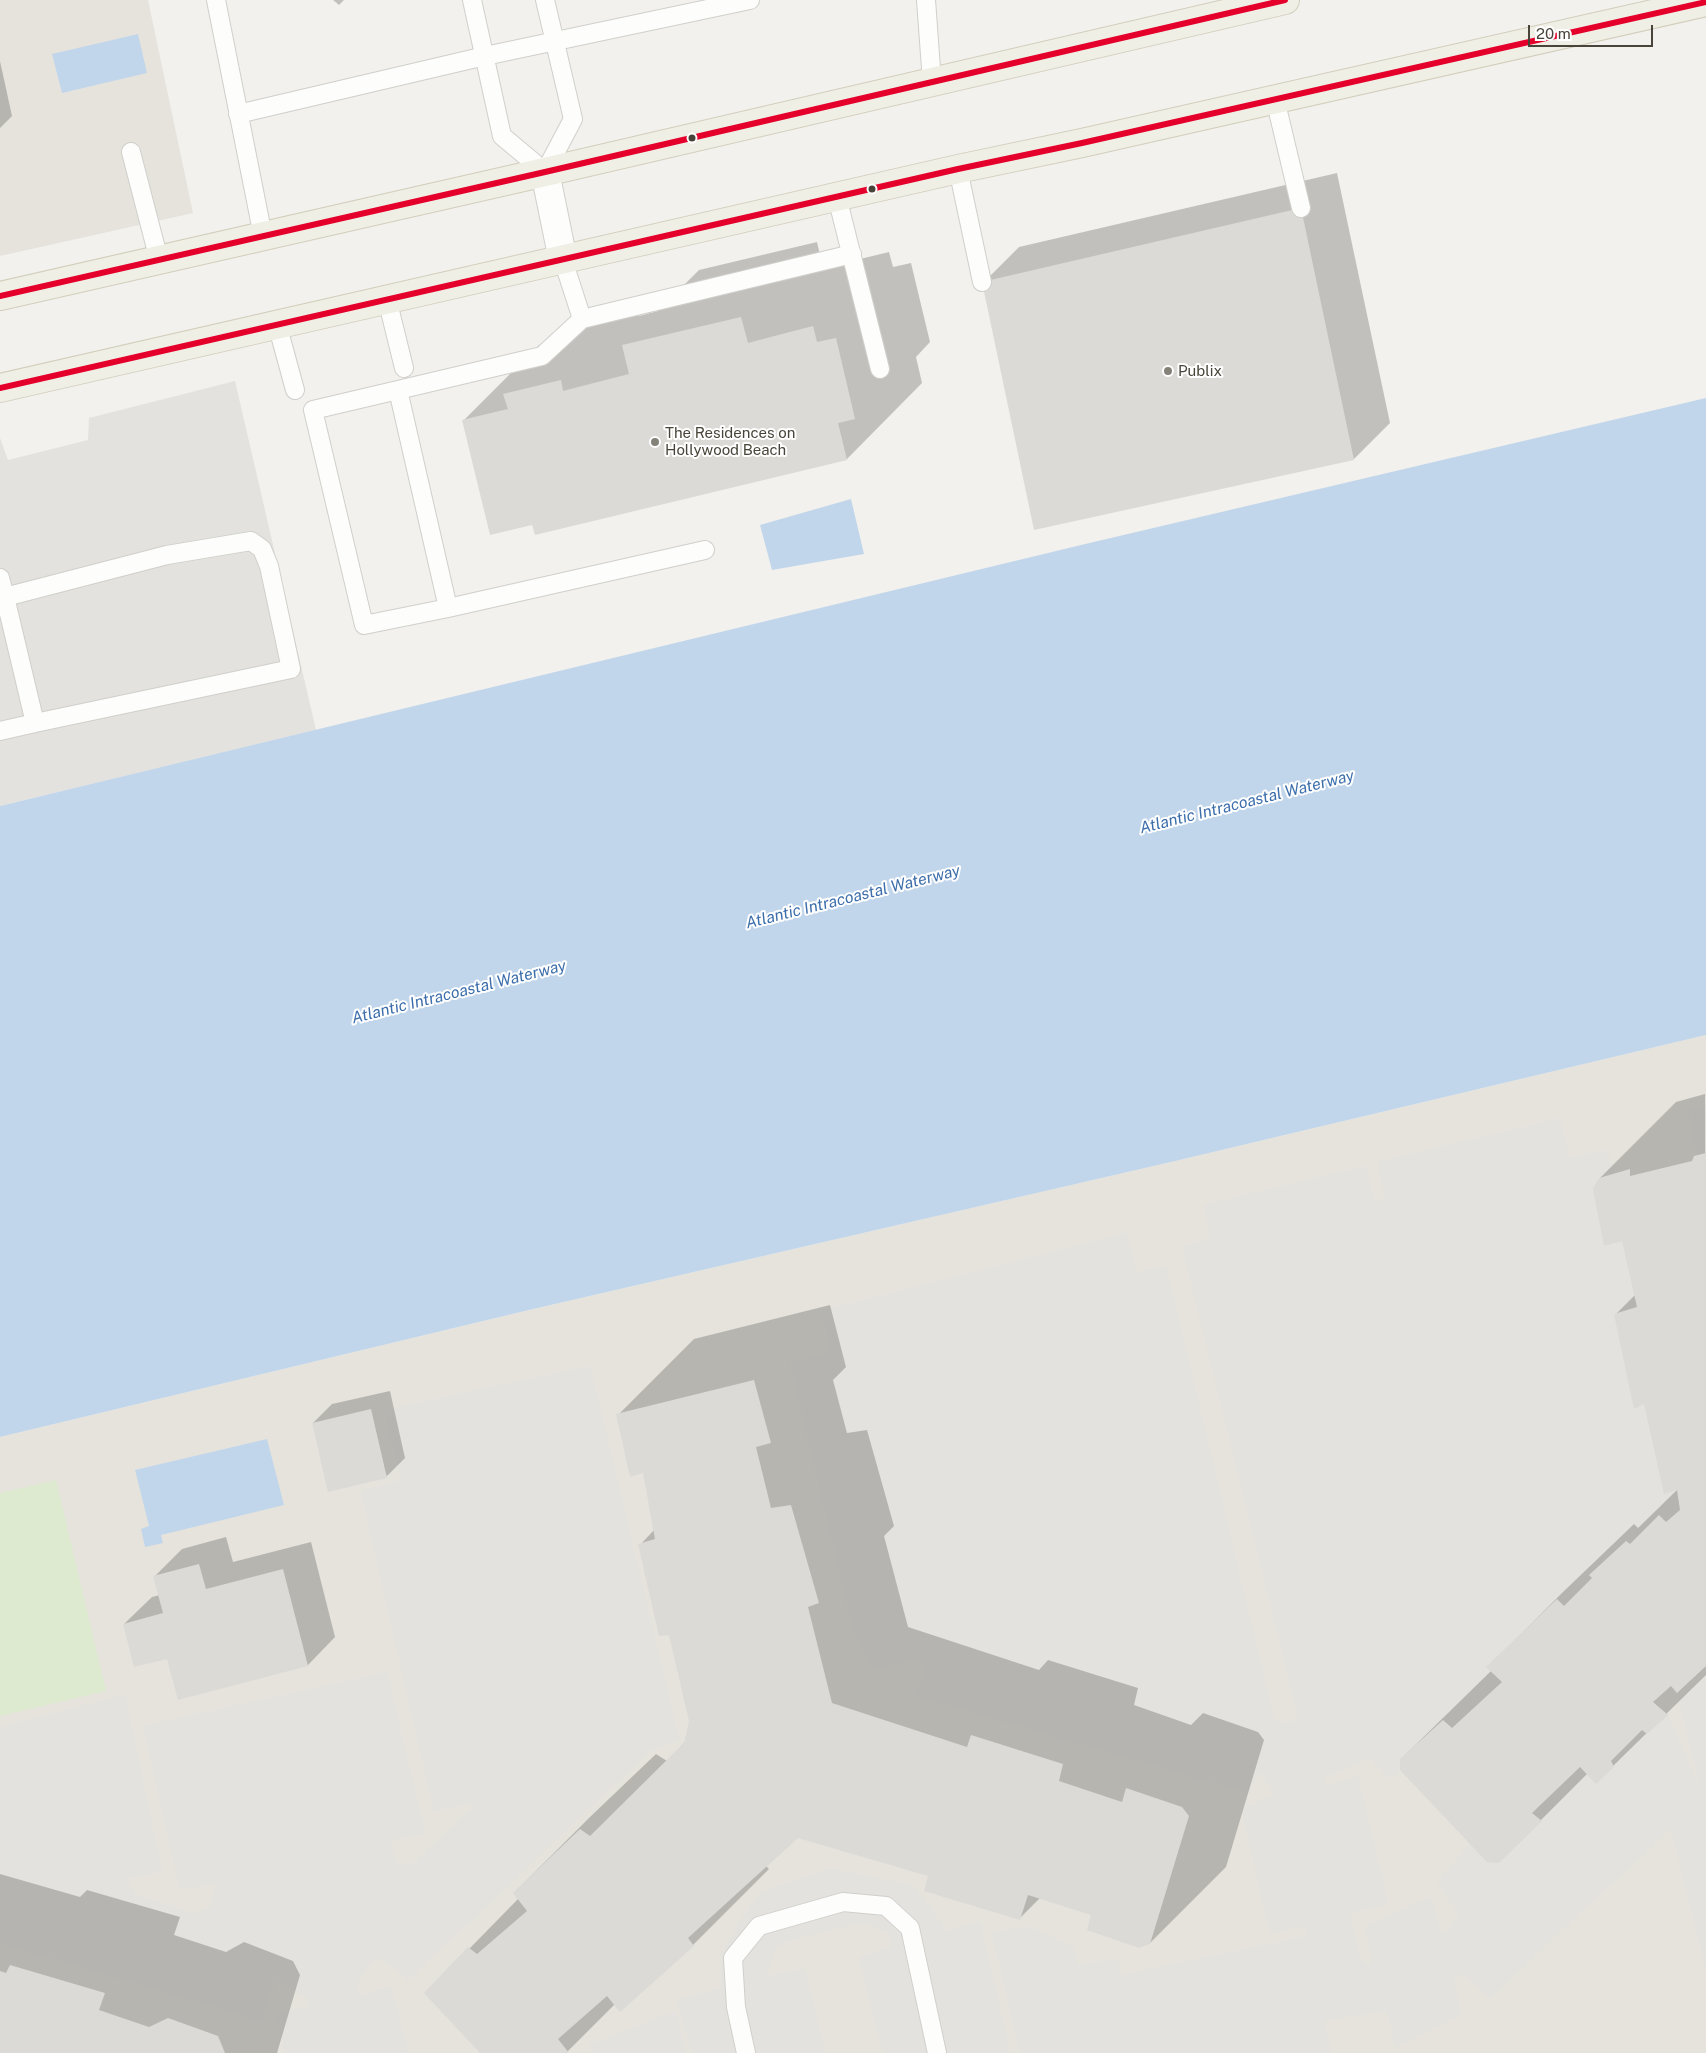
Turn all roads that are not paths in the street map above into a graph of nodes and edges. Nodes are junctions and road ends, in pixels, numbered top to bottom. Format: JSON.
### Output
{"nodes":[{"id":1,"x":216,"y":0,"type":"edge"},
{"id":2,"x":472,"y":0,"type":"edge"},
{"id":3,"x":545,"y":0,"type":"edge"},
{"id":4,"x":750,"y":0,"type":"edge"},
{"id":5,"x":926,"y":0,"type":"edge"},
{"id":6,"x":1657,"y":0,"type":"edge"},
{"id":7,"x":1271,"y":2,"type":"edge"},
{"id":8,"x":1706,"y":2,"type":"edge"},
{"id":9,"x":1630,"y":19,"type":"junction"},
{"id":10,"x":554,"y":42,"type":"junction"},
{"id":11,"x":485,"y":56,"type":"junction"},
{"id":12,"x":932,"y":82,"type":"junction"},
{"id":13,"x":1275,"y":99,"type":"junction"},
{"id":14,"x":238,"y":114,"type":"junction"},
{"id":15,"x":131,"y":152,"type":"dead end"},
{"id":16,"x":958,"y":168,"type":"junction"},
{"id":17,"x":545,"y":172,"type":"junction"},
{"id":18,"x":837,"y":197,"type":"junction"},
{"id":19,"x":1302,"y":208,"type":"dead end"},
{"id":20,"x":263,"y":236,"type":"junction"},
{"id":21,"x":852,"y":254,"type":"junction"},
{"id":22,"x":159,"y":260,"type":"junction"},
{"id":23,"x":563,"y":260,"type":"junction"},
{"id":24,"x":982,"y":282,"type":"dead end"},
{"id":25,"x":0,"y":296,"type":"edge"},
{"id":26,"x":387,"y":299,"type":"junction"},
{"id":27,"x":582,"y":319,"type":"junction"},
{"id":28,"x":277,"y":324,"type":"junction"},
{"id":29,"x":404,"y":368,"type":"dead end"},
{"id":30,"x":880,"y":369,"type":"dead end"},
{"id":31,"x":0,"y":388,"type":"edge"},
{"id":32,"x":295,"y":390,"type":"dead end"},
{"id":33,"x":398,"y":390,"type":"junction"},
{"id":34,"x":705,"y":550,"type":"dead end"},
{"id":35,"x":0,"y":578,"type":"edge"},
{"id":36,"x":2,"y":598,"type":"edge"},
{"id":37,"x":448,"y":608,"type":"junction"},
{"id":38,"x":35,"y":723,"type":"junction"},
{"id":39,"x":0,"y":731,"type":"edge"},
{"id":40,"x":746,"y":2053,"type":"edge"},
{"id":41,"x":937,"y":2053,"type":"edge"}],
"edges":[{"from":1,"to":14,"type":"lane"},
{"from":2,"to":11,"type":"lane"},
{"from":3,"to":10,"type":"lane"},
{"from":4,"to":10,"type":"lane"},
{"from":5,"to":12,"type":"lane"},
{"from":6,"to":9,"type":"main road"},
{"from":7,"to":12,"type":"main road"},
{"from":8,"to":9,"type":"main road"},
{"from":9,"to":13,"type":"main road"},
{"from":10,"to":11,"type":"lane"},
{"from":10,"to":17,"type":"lane"},
{"from":11,"to":14,"type":"lane"},
{"from":11,"to":17,"type":"lane"},
{"from":12,"to":17,"type":"main road"},
{"from":13,"to":16,"type":"main road"},
{"from":13,"to":19,"type":"lane"},
{"from":14,"to":20,"type":"lane"},
{"from":15,"to":22,"type":"lane"},
{"from":16,"to":18,"type":"main road"},
{"from":16,"to":24,"type":"lane"},
{"from":17,"to":20,"type":"main road"},
{"from":17,"to":23,"type":"street"},
{"from":18,"to":21,"type":"lane"},
{"from":18,"to":23,"type":"main road"},
{"from":20,"to":22,"type":"main road"},
{"from":21,"to":27,"type":"lane"},
{"from":21,"to":30,"type":"lane"},
{"from":22,"to":25,"type":"main road"},
{"from":23,"to":26,"type":"main road"},
{"from":23,"to":27,"type":"lane"},
{"from":26,"to":28,"type":"main road"},
{"from":26,"to":29,"type":"lane"},
{"from":27,"to":33,"type":"lane"},
{"from":28,"to":31,"type":"main road"},
{"from":28,"to":32,"type":"lane"},
{"from":33,"to":37,"type":"lane"},
{"from":33,"to":37,"type":"lane"},
{"from":34,"to":37,"type":"lane"},
{"from":35,"to":36,"type":"lane"},
{"from":36,"to":38,"type":"lane"},
{"from":36,"to":38,"type":"lane"},
{"from":38,"to":39,"type":"lane"},
{"from":40,"to":41,"type":"lane"}]}
